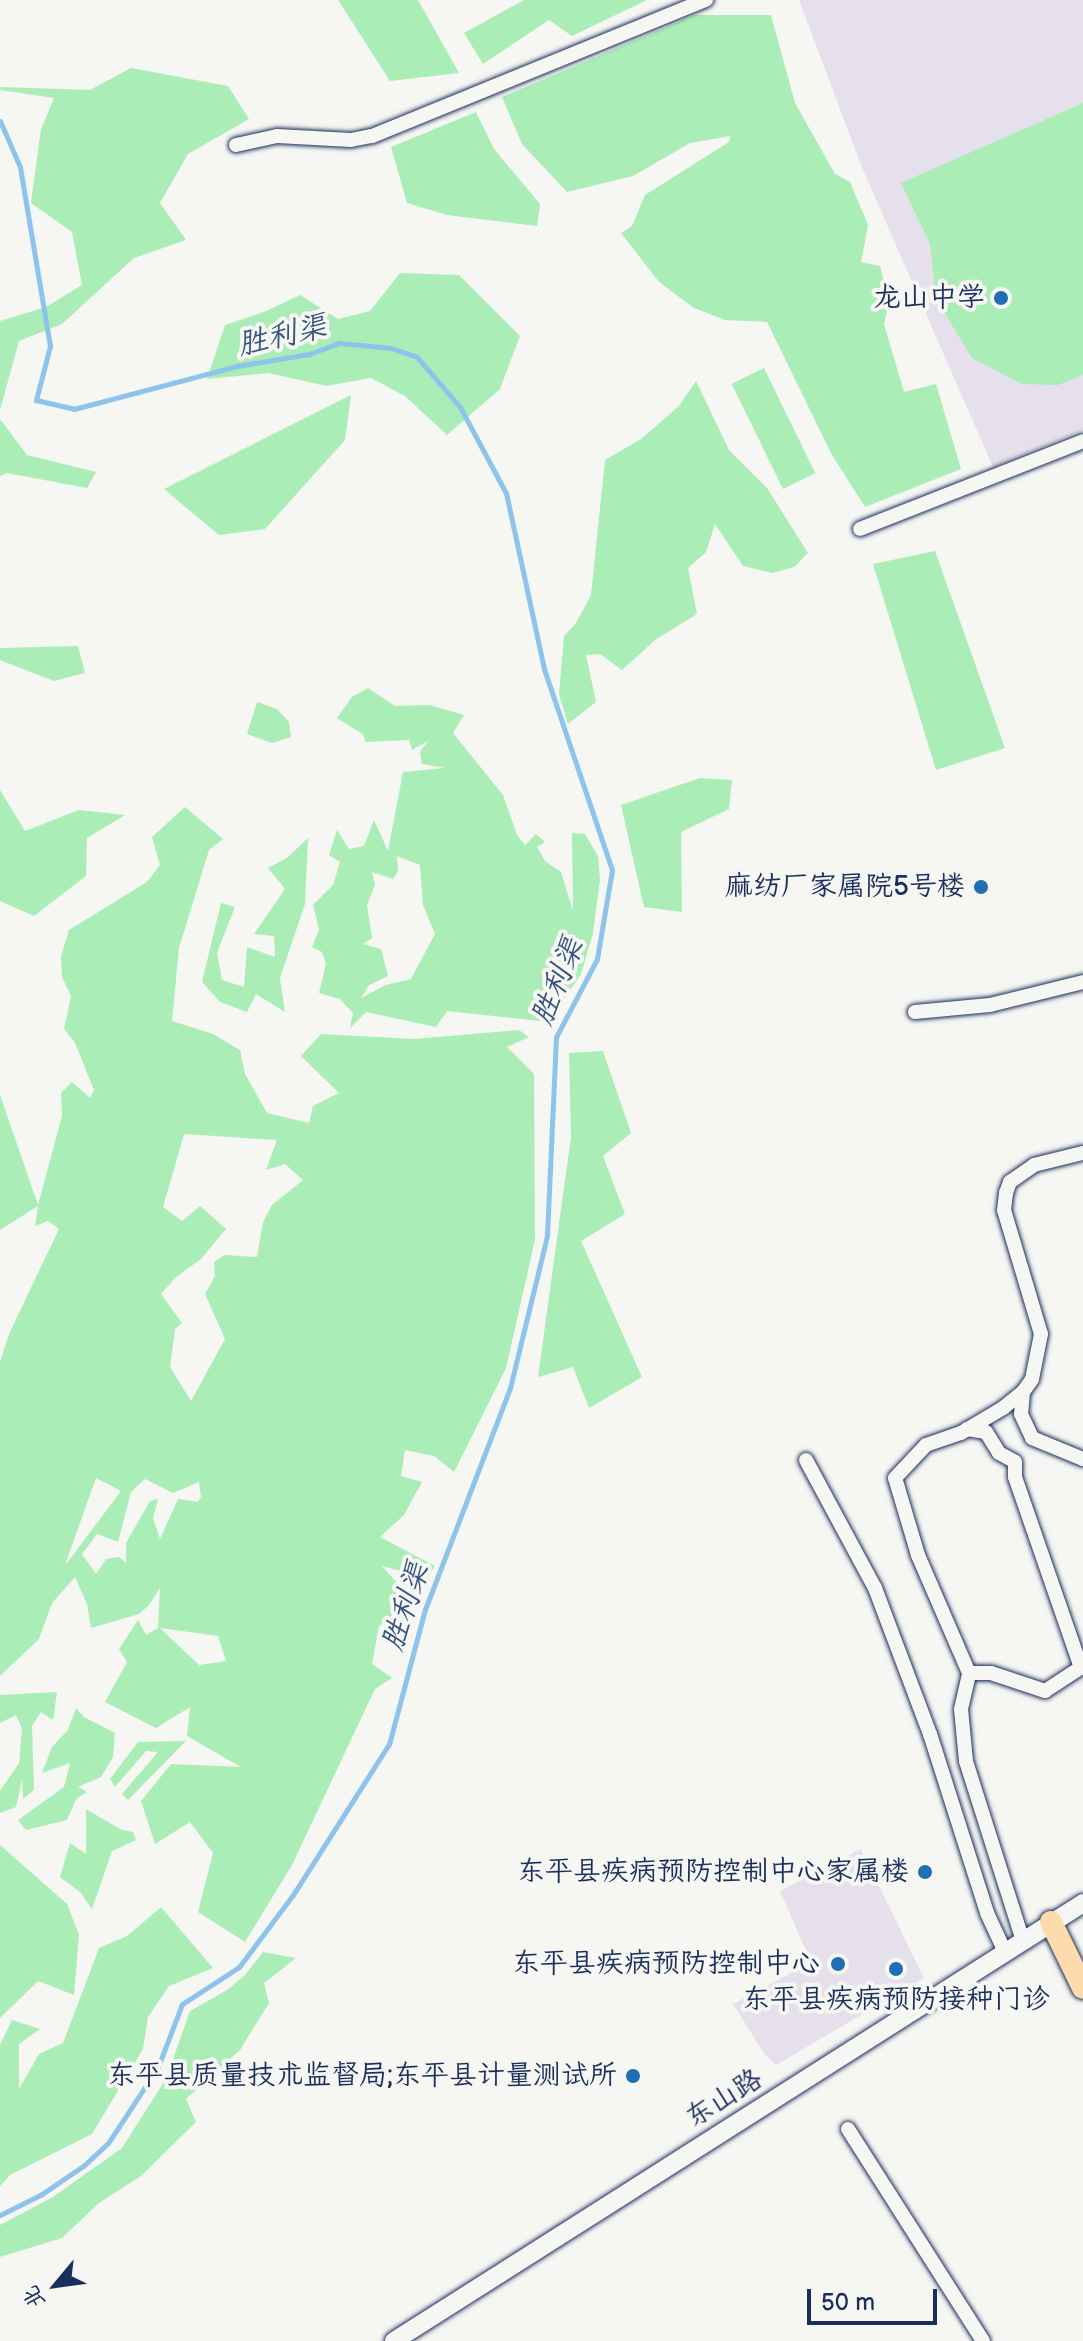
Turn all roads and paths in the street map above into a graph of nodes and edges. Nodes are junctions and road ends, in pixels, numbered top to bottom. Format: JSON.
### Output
{"nodes":[{"id":1,"x":706,"y":0,"type":"edge"},
{"id":2,"x":236,"y":145,"type":"dead end"},
{"id":3,"x":1083,"y":441,"type":"edge"},
{"id":4,"x":860,"y":529,"type":"dead end"},
{"id":5,"x":1083,"y":982,"type":"edge"},
{"id":6,"x":915,"y":1012,"type":"dead end"},
{"id":7,"x":1083,"y":1153,"type":"edge"},
{"id":8,"x":1023,"y":1392,"type":"junction"},
{"id":9,"x":967,"y":1429,"type":"junction"},
{"id":10,"x":1083,"y":1459,"type":"edge"},
{"id":11,"x":806,"y":1460,"type":"dead end"},
{"id":12,"x":1082,"y":1667,"type":"edge"},
{"id":13,"x":969,"y":1673,"type":"junction"},
{"id":14,"x":1083,"y":1903,"type":"edge"},
{"id":15,"x":1051,"y":1922,"type":"junction"},
{"id":16,"x":1023,"y":1941,"type":"junction"},
{"id":17,"x":1005,"y":1952,"type":"junction"},
{"id":18,"x":1083,"y":1988,"type":"edge"},
{"id":19,"x":848,"y":2129,"type":"dead end"},
{"id":20,"x":394,"y":2341,"type":"edge"},
{"id":21,"x":983,"y":2341,"type":"edge"}],
"edges":[{"from":1,"to":2,"type":"street"},
{"from":3,"to":4,"type":"street"},
{"from":5,"to":6,"type":"street"},
{"from":7,"to":8,"type":"street"},
{"from":8,"to":9,"type":"street"},
{"from":8,"to":10,"type":"street"},
{"from":9,"to":12,"type":"street"},
{"from":9,"to":13,"type":"street"},
{"from":11,"to":17,"type":"street"},
{"from":12,"to":13,"type":"street"},
{"from":13,"to":16,"type":"street"},
{"from":14,"to":15,"type":"street","name":"东山路"},
{"from":15,"to":16,"type":"street","name":"东山路"},
{"from":15,"to":18,"type":"main road"},
{"from":16,"to":17,"type":"street","name":"东山路"},
{"from":17,"to":20,"type":"street","name":"东山路"},
{"from":19,"to":21,"type":"street"}]}
